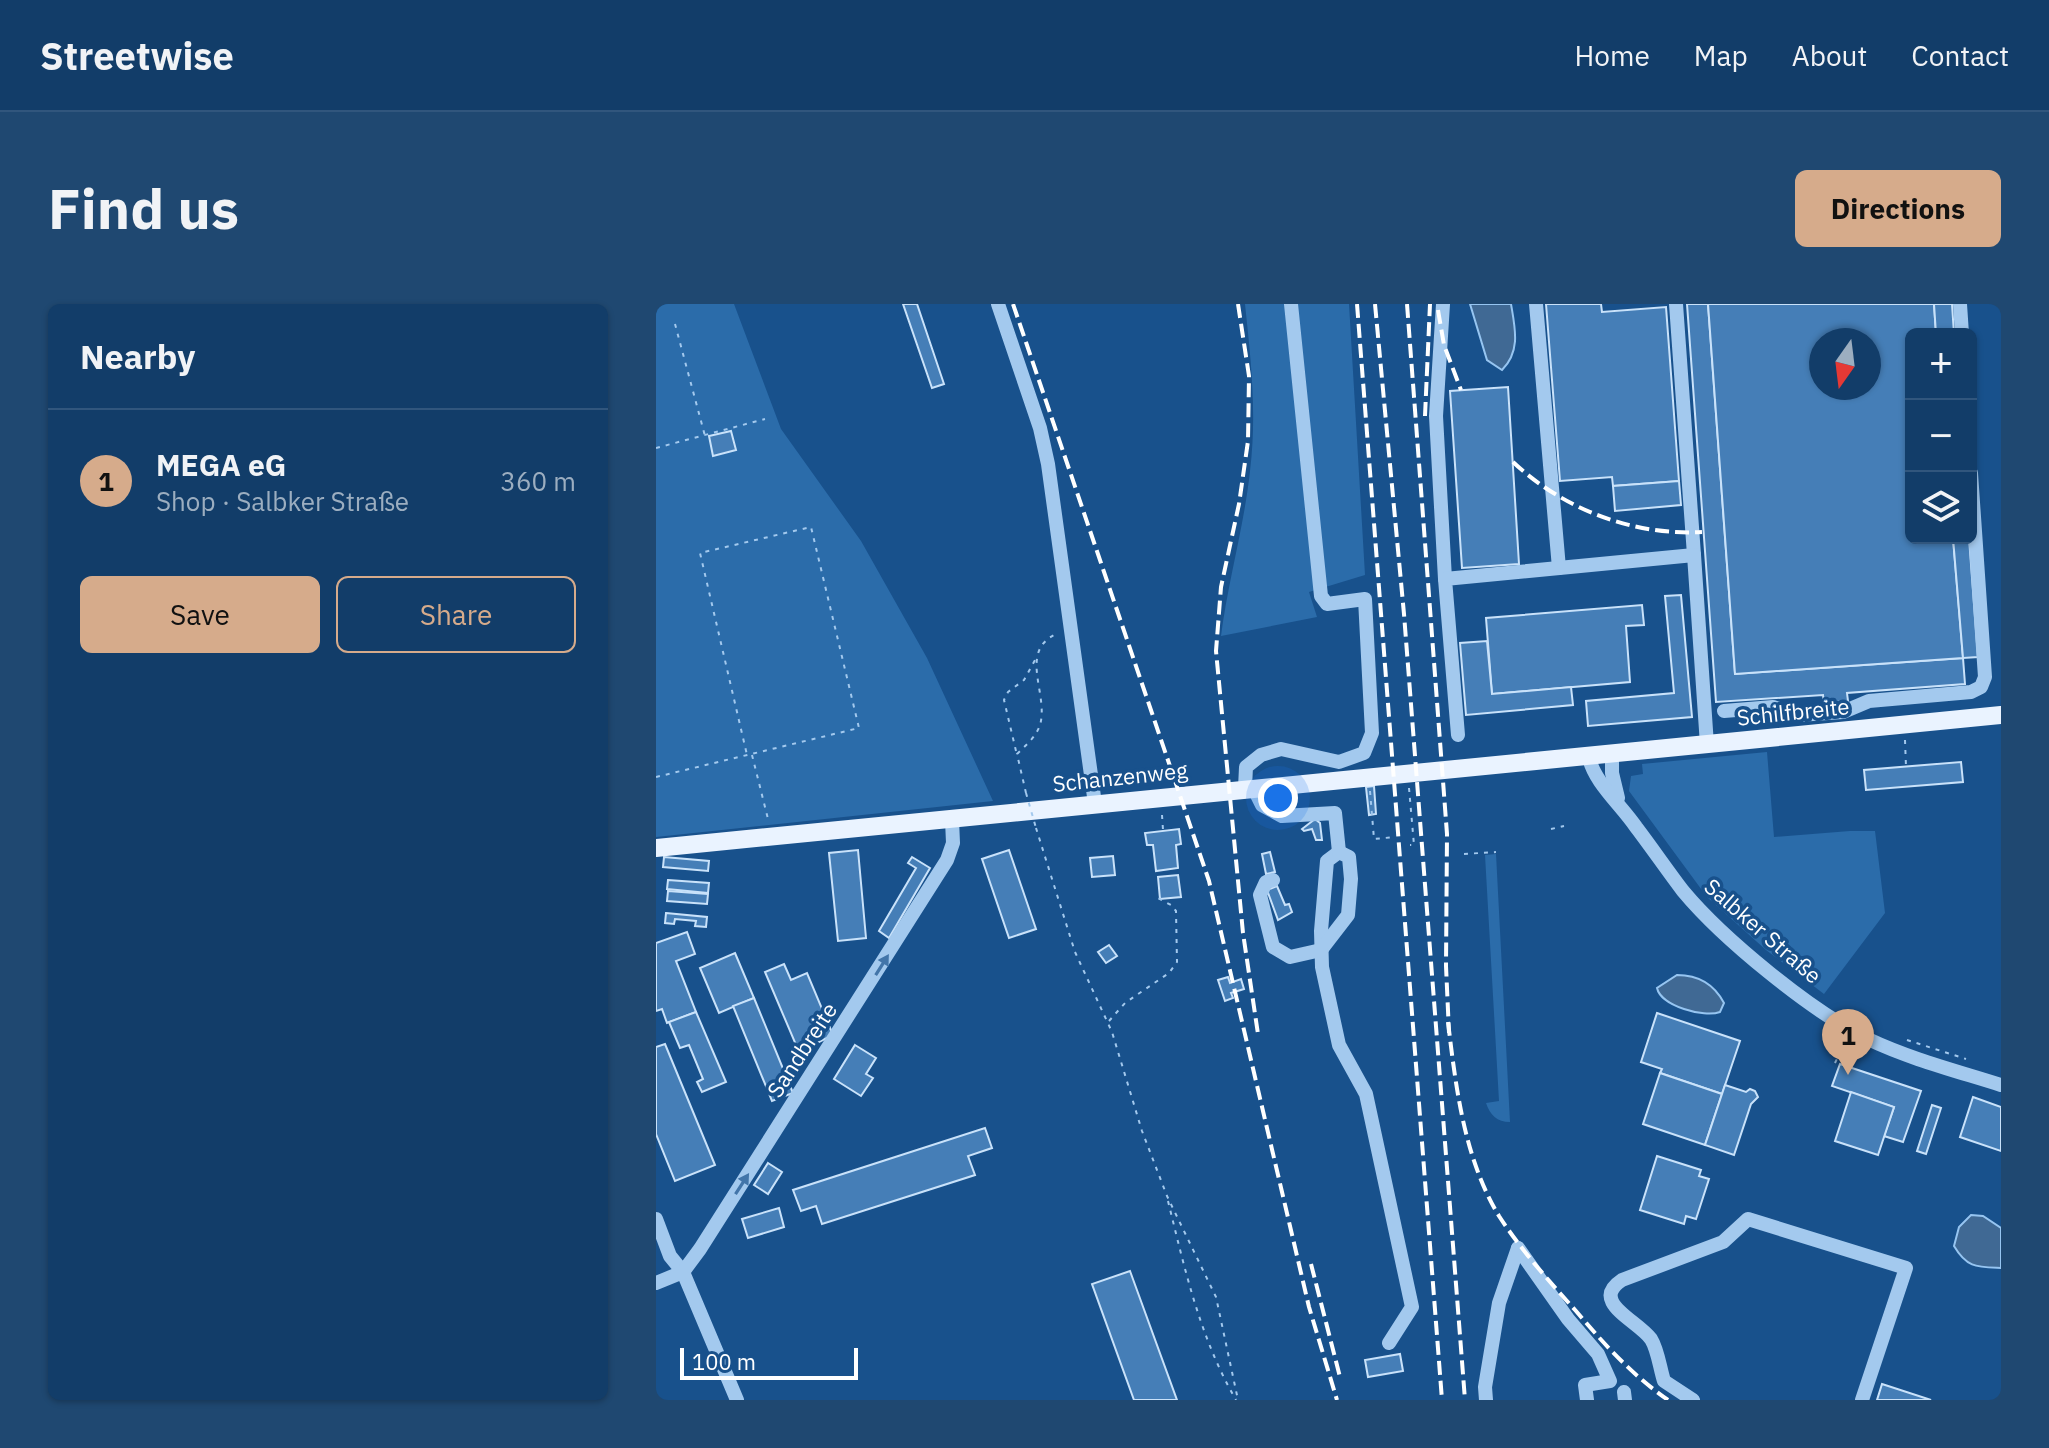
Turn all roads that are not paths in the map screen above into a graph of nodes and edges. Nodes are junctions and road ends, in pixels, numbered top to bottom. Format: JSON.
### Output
{"nodes":[{"id":1,"x":998,"y":304,"type":"edge"},
{"id":2,"x":1291,"y":304,"type":"edge"},
{"id":3,"x":1443,"y":304,"type":"edge"},
{"id":4,"x":1536,"y":304,"type":"edge"},
{"id":5,"x":1676,"y":304,"type":"edge"},
{"id":6,"x":1960,"y":304,"type":"edge"},
{"id":7,"x":1962,"y":328,"type":"edge"},
{"id":8,"x":1976,"y":544,"type":"edge"},
{"id":9,"x":1694,"y":555,"type":"junction"},
{"id":10,"x":1559,"y":568,"type":"junction"},
{"id":11,"x":1445,"y":579,"type":"junction"},
{"id":12,"x":1724,"y":711,"type":"dead end"},
{"id":13,"x":2001,"y":715,"type":"edge"},
{"id":14,"x":1458,"y":735,"type":"dead end"},
{"id":15,"x":1707,"y":745,"type":"junction"},
{"id":16,"x":1612,"y":755,"type":"junction"},
{"id":17,"x":1589,"y":757,"type":"junction"},
{"id":18,"x":1249,"y":787,"type":"junction"},
{"id":19,"x":1618,"y":802,"type":"junction"},
{"id":20,"x":1095,"y":804,"type":"junction"},
{"id":21,"x":952,"y":820,"type":"junction"},
{"id":22,"x":656,"y":848,"type":"edge"},
{"id":23,"x":1339,"y":852,"type":"junction"},
{"id":24,"x":1273,"y":880,"type":"dead end"},
{"id":25,"x":1321,"y":950,"type":"junction"},
{"id":26,"x":2001,"y":1085,"type":"edge"},
{"id":27,"x":656,"y":1219,"type":"edge"},
{"id":28,"x":683,"y":1272,"type":"junction"},
{"id":29,"x":656,"y":1283,"type":"edge"},
{"id":30,"x":1389,"y":1343,"type":"dead end"},
{"id":31,"x":737,"y":1400,"type":"edge"},
{"id":32,"x":1486,"y":1400,"type":"edge"},
{"id":33,"x":1587,"y":1400,"type":"edge"},
{"id":34,"x":1693,"y":1400,"type":"edge"},
{"id":35,"x":1862,"y":1400,"type":"edge"}],
"edges":[{"from":1,"to":20,"type":"street"},
{"from":2,"to":18,"type":"street"},
{"from":3,"to":11,"type":"street"},
{"from":4,"to":10,"type":"street"},
{"from":5,"to":9,"type":"street"},
{"from":6,"to":7,"type":"street"},
{"from":8,"to":12,"type":"street"},
{"from":9,"to":10,"type":"street"},
{"from":9,"to":15,"type":"street"},
{"from":10,"to":11,"type":"street"},
{"from":11,"to":14,"type":"street"},
{"from":13,"to":15,"type":"main road","name":"Schilfbreite"},
{"from":15,"to":16,"type":"main road","name":"Schilfbreite"},
{"from":16,"to":17,"type":"main road","name":"Schilfbreite"},
{"from":16,"to":19,"type":"street","name":"Salbker Straße"},
{"from":17,"to":18,"type":"main road","name":"Schanzenweg"},
{"from":17,"to":19,"type":"street","name":"Salbker Straße"},
{"from":18,"to":20,"type":"main road","name":"Schanzenweg"},
{"from":18,"to":23,"type":"street"},
{"from":19,"to":26,"type":"street","name":"Salbker Straße"},
{"from":20,"to":21,"type":"main road","name":"Schanzenweg"},
{"from":21,"to":22,"type":"main road","name":"Schanzenweg"},
{"from":28,"to":21,"type":"street","name":"Sandbreite","one_way":true},
{"from":23,"to":25,"type":"street"},
{"from":23,"to":25,"type":"street"},
{"from":24,"to":25,"type":"street"},
{"from":25,"to":30,"type":"street"},
{"from":27,"to":28,"type":"street"},
{"from":28,"to":29,"type":"street"},
{"from":28,"to":31,"type":"street"},
{"from":32,"to":33,"type":"street"},
{"from":34,"to":35,"type":"street"}]}
